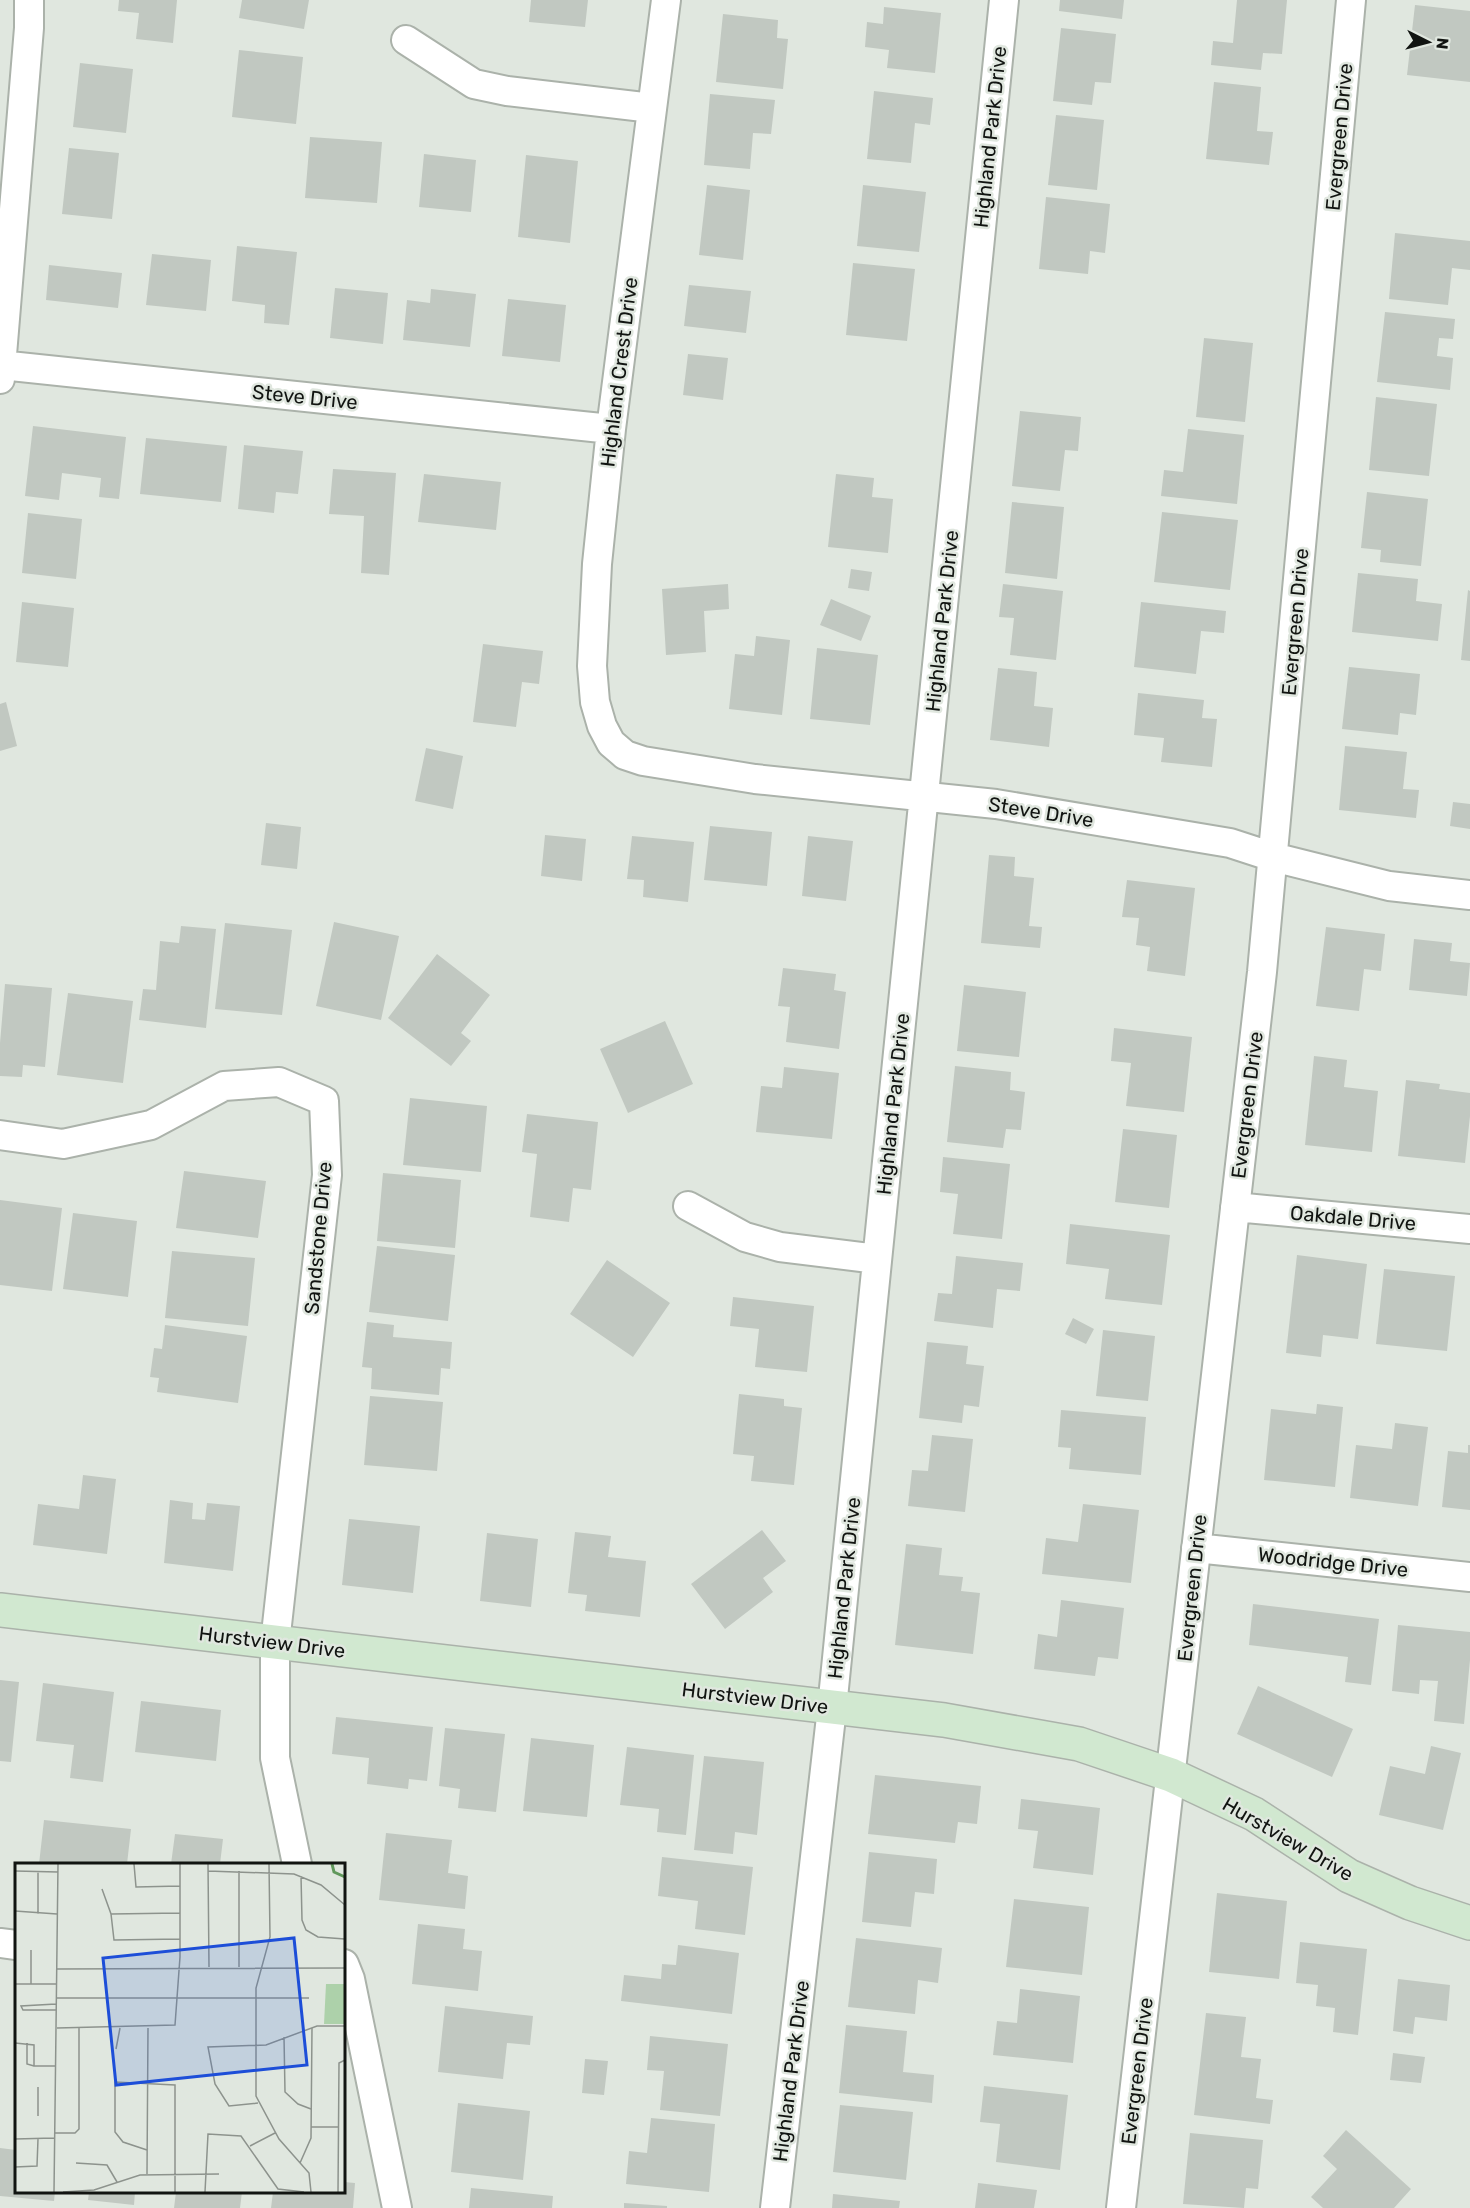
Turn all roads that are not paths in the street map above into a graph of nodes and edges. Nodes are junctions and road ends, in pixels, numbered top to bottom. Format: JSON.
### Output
{"nodes":[{"id":1,"x":29,"y":0,"type":"edge"},
{"id":2,"x":666,"y":0,"type":"edge"},
{"id":3,"x":1004,"y":0,"type":"edge"},
{"id":4,"x":1351,"y":0,"type":"edge"},
{"id":5,"x":406,"y":40,"type":"dead end"},
{"id":6,"x":652,"y":108,"type":"junction"},
{"id":7,"x":0,"y":370,"type":"edge"},
{"id":8,"x":611,"y":429,"type":"junction"},
{"id":9,"x":611,"y":743,"type":"joint"},
{"id":10,"x":924,"y":797,"type":"junction"},
{"id":11,"x":1274,"y":858,"type":"junction"},
{"id":12,"x":1470,"y":895,"type":"edge"},
{"id":13,"x":0,"y":1135,"type":"edge"},
{"id":14,"x":688,"y":1206,"type":"dead end"},
{"id":15,"x":1235,"y":1208,"type":"junction"},
{"id":16,"x":1470,"y":1229,"type":"edge"},
{"id":17,"x":877,"y":1259,"type":"junction"},
{"id":18,"x":1196,"y":1548,"type":"junction"},
{"id":19,"x":1470,"y":1577,"type":"edge"},
{"id":20,"x":0,"y":1610,"type":"edge"},
{"id":21,"x":275,"y":1642,"type":"junction"},
{"id":22,"x":832,"y":1708,"type":"junction"},
{"id":23,"x":1171,"y":1775,"type":"junction"},
{"id":24,"x":297,"y":1863,"type":"edge"},
{"id":25,"x":1470,"y":1923,"type":"edge"},
{"id":26,"x":0,"y":1943,"type":"edge"},
{"id":27,"x":15,"y":1945,"type":"edge"},
{"id":28,"x":346,"y":1974,"type":"edge"},
{"id":29,"x":397,"y":2208,"type":"edge"},
{"id":30,"x":775,"y":2208,"type":"edge"},
{"id":31,"x":1121,"y":2208,"type":"edge"}],
"edges":[{"from":1,"to":7,"type":"street"},
{"from":2,"to":6,"type":"street","name":"Highland Crest Drive"},
{"from":3,"to":10,"type":"street","name":"Highland Park Drive"},
{"from":4,"to":11,"type":"street","name":"Evergreen Drive"},
{"from":5,"to":6,"type":"street"},
{"from":6,"to":8,"type":"street","name":"Highland Crest Drive"},
{"from":7,"to":8,"type":"street","name":"Steve Drive"},
{"from":8,"to":9,"type":"street","name":"Highland Crest Drive"},
{"from":9,"to":10,"type":"street","name":"Steve Drive"},
{"from":10,"to":11,"type":"street","name":"Steve Drive"},
{"from":10,"to":17,"type":"street","name":"Highland Park Drive"},
{"from":11,"to":12,"type":"street","name":"Steve Drive"},
{"from":11,"to":15,"type":"street","name":"Evergreen Drive"},
{"from":13,"to":21,"type":"street","name":"Sandstone Drive"},
{"from":14,"to":17,"type":"street"},
{"from":15,"to":16,"type":"street","name":"Oakdale Drive"},
{"from":15,"to":18,"type":"street","name":"Evergreen Drive"},
{"from":17,"to":22,"type":"street","name":"Highland Park Drive"},
{"from":18,"to":19,"type":"street","name":"Woodridge Drive"},
{"from":18,"to":23,"type":"street","name":"Evergreen Drive"},
{"from":20,"to":21,"type":"street","name":"Hurstview Drive"},
{"from":21,"to":22,"type":"street","name":"Hurstview Drive"},
{"from":21,"to":24,"type":"street"},
{"from":22,"to":23,"type":"street","name":"Hurstview Drive"},
{"from":22,"to":30,"type":"street","name":"Highland Park Drive"},
{"from":23,"to":25,"type":"street","name":"Hurstview Drive"},
{"from":23,"to":31,"type":"street","name":"Evergreen Drive"},
{"from":26,"to":27,"type":"street"},
{"from":28,"to":29,"type":"street"}]}
